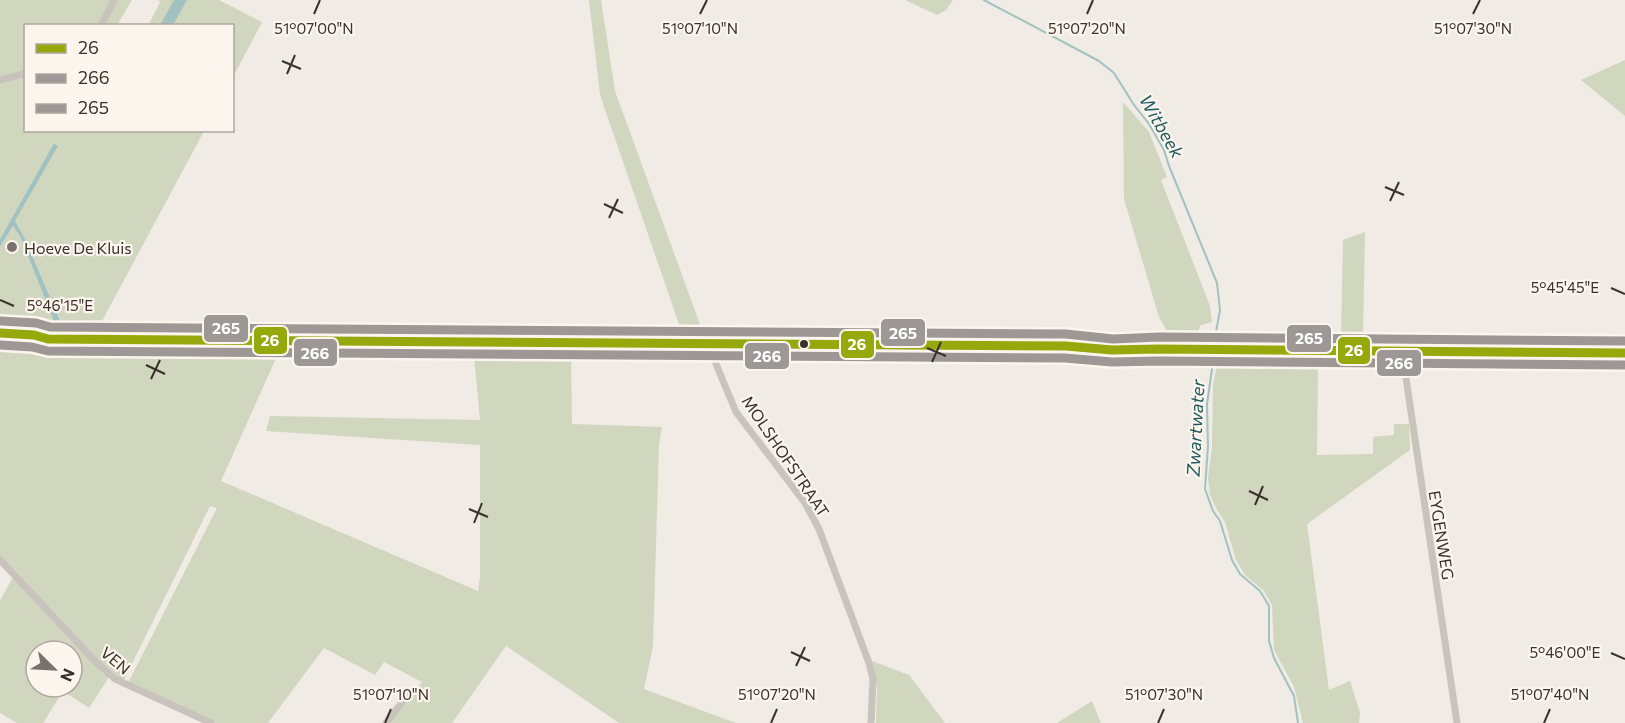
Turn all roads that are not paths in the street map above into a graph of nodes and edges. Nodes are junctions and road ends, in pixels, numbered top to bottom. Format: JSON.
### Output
{"nodes":[{"id":1,"x":114,"y":0,"type":"edge"},
{"id":2,"x":102,"y":24,"type":"edge"},
{"id":3,"x":24,"y":74,"type":"edge"},
{"id":4,"x":0,"y":80,"type":"edge"},
{"id":5,"x":0,"y":333,"type":"edge"},
{"id":6,"x":48,"y":339,"type":"junction"},
{"id":7,"x":0,"y":340,"type":"edge"},
{"id":8,"x":712,"y":342,"type":"junction"},
{"id":9,"x":1402,"y":351,"type":"junction"},
{"id":10,"x":1625,"y":353,"type":"edge"},
{"id":11,"x":0,"y":560,"type":"edge"},
{"id":12,"x":407,"y":696,"type":"dead end"},
{"id":13,"x":211,"y":723,"type":"edge"},
{"id":14,"x":386,"y":723,"type":"edge"},
{"id":15,"x":871,"y":723,"type":"edge"},
{"id":16,"x":1457,"y":723,"type":"edge"}],
"edges":[{"from":1,"to":2,"type":"street"},
{"from":3,"to":4,"type":"street"},
{"from":5,"to":6,"type":"main road"},
{"from":6,"to":7,"type":"main road"},
{"from":6,"to":8,"type":"main road"},
{"from":8,"to":9,"type":"main road"},
{"from":8,"to":15,"type":"street","name":"MOLSHOFSTRAAT"},
{"from":9,"to":10,"type":"main road"},
{"from":9,"to":16,"type":"street","name":"EYGENWEG"},
{"from":11,"to":13,"type":"street","name":"VEN"},
{"from":12,"to":14,"type":"street"}]}
